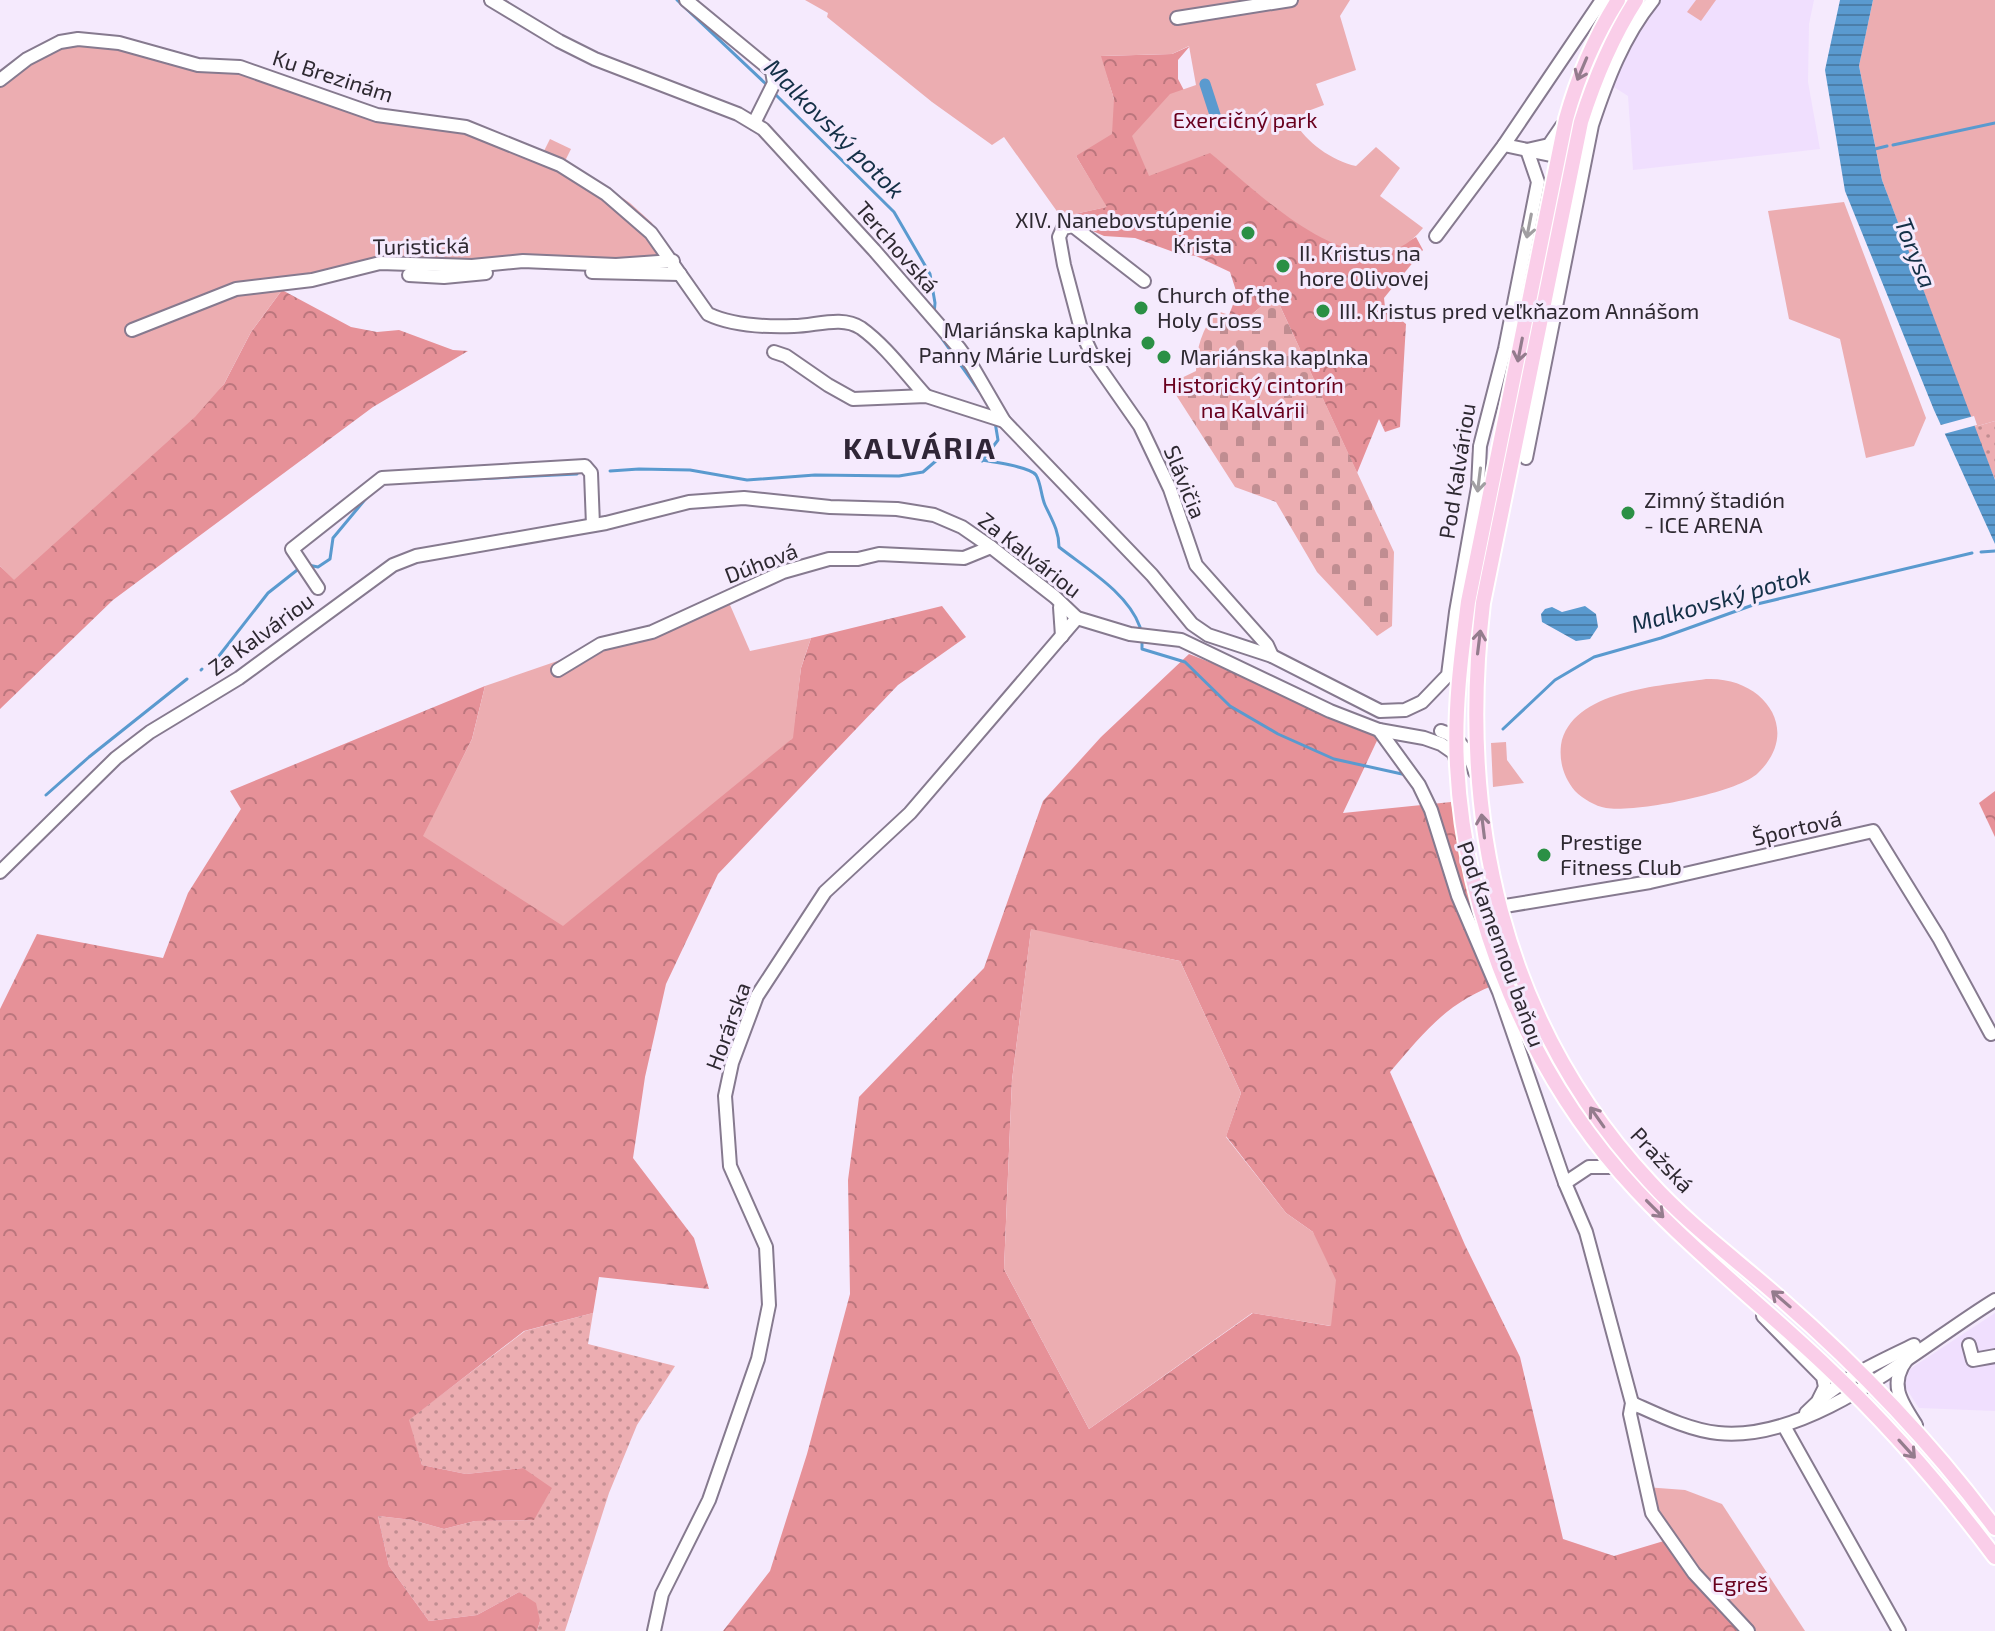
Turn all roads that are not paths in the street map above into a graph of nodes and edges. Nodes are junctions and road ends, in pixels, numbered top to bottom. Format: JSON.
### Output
{"nodes":[{"id":1,"x":491,"y":0,"type":"edge"},
{"id":2,"x":686,"y":0,"type":"edge"},
{"id":3,"x":1291,"y":0,"type":"edge"},
{"id":4,"x":1602,"y":0,"type":"edge"},
{"id":5,"x":1618,"y":0,"type":"edge"},
{"id":6,"x":1636,"y":0,"type":"edge"},
{"id":7,"x":1653,"y":0,"type":"edge"},
{"id":8,"x":1177,"y":18,"type":"dead end"},
{"id":9,"x":0,"y":80,"type":"edge"},
{"id":10,"x":1566,"y":119,"type":"junction"},
{"id":11,"x":754,"y":123,"type":"junction"},
{"id":12,"x":1504,"y":145,"type":"junction"},
{"id":13,"x":1527,"y":150,"type":"junction"},
{"id":14,"x":1564,"y":158,"type":"junction"},
{"id":15,"x":1436,"y":236,"type":"dead end"},
{"id":16,"x":673,"y":261,"type":"junction"},
{"id":17,"x":680,"y":274,"type":"junction"},
{"id":18,"x":409,"y":275,"type":"dead end"},
{"id":19,"x":1144,"y":281,"type":"dead end"},
{"id":20,"x":132,"y":330,"type":"dead end"},
{"id":21,"x":774,"y":352,"type":"dead end"},
{"id":22,"x":926,"y":396,"type":"junction"},
{"id":23,"x":995,"y":419,"type":"junction"},
{"id":24,"x":1526,"y":458,"type":"dead end"},
{"id":25,"x":593,"y":525,"type":"junction"},
{"id":26,"x":991,"y":547,"type":"junction"},
{"id":27,"x":318,"y":588,"type":"dead end"},
{"id":28,"x":1060,"y":607,"type":"dead end"},
{"id":29,"x":1077,"y":618,"type":"junction"},
{"id":30,"x":1192,"y":624,"type":"junction"},
{"id":31,"x":1062,"y":636,"type":"junction"},
{"id":32,"x":1181,"y":640,"type":"junction"},
{"id":33,"x":1272,"y":656,"type":"junction"},
{"id":34,"x":558,"y":670,"type":"dead end"},
{"id":35,"x":1458,"y":703,"type":"junction"},
{"id":36,"x":1380,"y":711,"type":"junction"},
{"id":37,"x":1475,"y":720,"type":"junction"},
{"id":38,"x":1379,"y":730,"type":"junction"},
{"id":39,"x":1419,"y":737,"type":"junction"},
{"id":40,"x":1441,"y":737,"type":"junction"},
{"id":41,"x":1457,"y":740,"type":"junction"},
{"id":42,"x":1396,"y":752,"type":"junction"},
{"id":43,"x":1457,"y":764,"type":"junction"},
{"id":44,"x":1478,"y":782,"type":"junction"},
{"id":45,"x":0,"y":872,"type":"edge"},
{"id":46,"x":1499,"y":907,"type":"junction"},
{"id":47,"x":1991,"y":1034,"type":"dead end"},
{"id":48,"x":1596,"y":1141,"type":"junction"},
{"id":49,"x":1589,"y":1167,"type":"junction"},
{"id":50,"x":1615,"y":1167,"type":"junction"},
{"id":51,"x":1565,"y":1183,"type":"junction"},
{"id":52,"x":1743,"y":1292,"type":"junction"},
{"id":53,"x":1995,"y":1300,"type":"edge"},
{"id":54,"x":1950,"y":1328,"type":"junction"},
{"id":55,"x":1969,"y":1345,"type":"dead end"},
{"id":56,"x":1839,"y":1352,"type":"junction"},
{"id":57,"x":1911,"y":1355,"type":"junction"},
{"id":58,"x":1995,"y":1356,"type":"edge"},
{"id":59,"x":1875,"y":1362,"type":"junction"},
{"id":60,"x":1865,"y":1376,"type":"junction"},
{"id":61,"x":1848,"y":1387,"type":"junction"},
{"id":62,"x":1819,"y":1400,"type":"junction"},
{"id":63,"x":1632,"y":1403,"type":"junction"},
{"id":64,"x":1800,"y":1420,"type":"junction"},
{"id":65,"x":1784,"y":1426,"type":"junction"},
{"id":66,"x":1929,"y":1444,"type":"junction"},
{"id":67,"x":1995,"y":1528,"type":"edge"},
{"id":68,"x":1995,"y":1557,"type":"edge"},
{"id":69,"x":654,"y":1631,"type":"edge"},
{"id":70,"x":1748,"y":1631,"type":"edge"},
{"id":71,"x":1899,"y":1631,"type":"edge"}],
"edges":[{"from":1,"to":11,"type":"street","name":"Terchovská"},
{"from":2,"to":11,"type":"street"},
{"from":3,"to":8,"type":"street"},
{"from":4,"to":12,"type":"street"},
{"from":5,"to":10,"type":"main road","name":"Pod Kalváriou","one_way":true},
{"from":6,"to":14,"type":"main road","name":"Pod Kalváriou"},
{"from":7,"to":24,"type":"street"},
{"from":9,"to":16,"type":"street","name":"Ku Brezinám"},
{"from":10,"to":13,"type":"street"},
{"from":10,"to":14,"type":"main road","name":"Pod Kalváriou"},
{"from":11,"to":23,"type":"street","name":"Terchovská"},
{"from":12,"to":13,"type":"street"},
{"from":12,"to":15,"type":"street"},
{"from":13,"to":14,"type":"street"},
{"from":13,"to":36,"type":"street","name":"Pod Kalváriou","one_way":true},
{"from":14,"to":35,"type":"main road","name":"Pod Kalváriou","one_way":true},
{"from":37,"to":14,"type":"main road","name":"Pod Kalváriou","one_way":true},
{"from":16,"to":17,"type":"street","name":"Ku Brezinám"},
{"from":16,"to":20,"type":"street","name":"Turistická"},
{"from":17,"to":18,"type":"street","name":"Turistická"},
{"from":17,"to":22,"type":"street","name":"Ku Brezinám"},
{"from":19,"to":33,"type":"street","name":"Slávičia"},
{"from":21,"to":22,"type":"street"},
{"from":22,"to":23,"type":"street"},
{"from":23,"to":30,"type":"street","name":"Terchovská"},
{"from":25,"to":26,"type":"street","name":"Za Kalváriou"},
{"from":25,"to":27,"type":"street","name":"Za Kalváriou"},
{"from":25,"to":45,"type":"street","name":"Za Kalváriou"},
{"from":26,"to":29,"type":"street","name":"Za Kalváriou"},
{"from":26,"to":34,"type":"street","name":"Dúhová"},
{"from":28,"to":31,"type":"street"},
{"from":29,"to":31,"type":"street","name":"Horárska"},
{"from":29,"to":32,"type":"street","name":"Za Kalváriou"},
{"from":30,"to":32,"type":"street"},
{"from":30,"to":33,"type":"street","name":"Terchovská"},
{"from":31,"to":69,"type":"street","name":"Horárska"},
{"from":32,"to":38,"type":"street","name":"Za Kalváriou"},
{"from":33,"to":36,"type":"street","name":"Slávičia"},
{"from":35,"to":40,"type":"street"},
{"from":35,"to":41,"type":"main road","name":"Pod Kalváriou"},
{"from":36,"to":38,"type":"street"},
{"from":37,"to":41,"type":"street"},
{"from":37,"to":44,"type":"main road","name":"Pražská"},
{"from":38,"to":39,"type":"street","name":"Za Kalváriou"},
{"from":38,"to":42,"type":"street","name":"Pod Kamennou baňou"},
{"from":39,"to":40,"type":"street","name":"Za Kalváriou"},
{"from":39,"to":42,"type":"street"},
{"from":40,"to":41,"type":"street","name":"Za Kalváriou"},
{"from":40,"to":43,"type":"street"},
{"from":41,"to":43,"type":"main road","name":"Pražská"},
{"from":41,"to":44,"type":"street"},
{"from":42,"to":51,"type":"street","name":"Pod Kamennou baňou"},
{"from":43,"to":48,"type":"main road","name":"Pražská"},
{"from":46,"to":44,"type":"main road","name":"Pražská","one_way":true},
{"from":46,"to":47,"type":"street","name":"Športová"},
{"from":56,"to":46,"type":"main road","name":"Pražská","one_way":true},
{"from":48,"to":49,"type":"street"},
{"from":48,"to":50,"type":"main road","name":"Pražská"},
{"from":49,"to":50,"type":"street"},
{"from":49,"to":51,"type":"street"},
{"from":50,"to":52,"type":"main road","name":"Pražská","one_way":true},
{"from":51,"to":63,"type":"street","name":"Pod Kamennou baňou"},
{"from":52,"to":61,"type":"main road","name":"Pražská"},
{"from":52,"to":62,"type":"street","name":"Pražská"},
{"from":53,"to":54,"type":"street"},
{"from":54,"to":57,"type":"street"},
{"from":54,"to":59,"type":"street"},
{"from":55,"to":58,"type":"street"},
{"from":56,"to":59,"type":"street"},
{"from":56,"to":60,"type":"main road","name":"Pražská"},
{"from":57,"to":60,"type":"street"},
{"from":57,"to":66,"type":"street"},
{"from":59,"to":60,"type":"street"},
{"from":60,"to":61,"type":"street"},
{"from":60,"to":66,"type":"main road","name":"Pražská"},
{"from":61,"to":62,"type":"street"},
{"from":61,"to":64,"type":"street"},
{"from":61,"to":68,"type":"main road","name":"Pražská","one_way":true},
{"from":62,"to":64,"type":"street"},
{"from":63,"to":65,"type":"street"},
{"from":63,"to":70,"type":"street","name":"Pod Kamennou baňou"},
{"from":64,"to":65,"type":"street"},
{"from":65,"to":71,"type":"street"},
{"from":66,"to":67,"type":"main road","name":"Pražská"}]}
